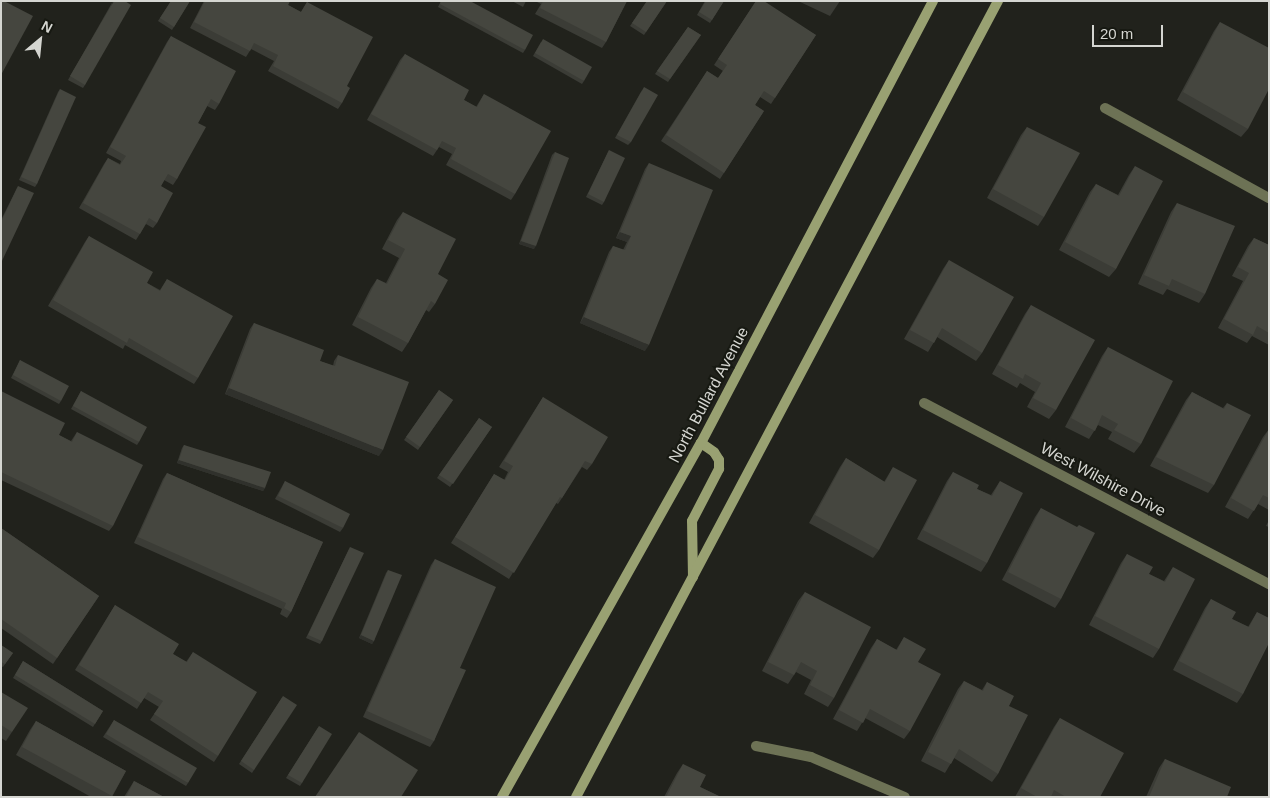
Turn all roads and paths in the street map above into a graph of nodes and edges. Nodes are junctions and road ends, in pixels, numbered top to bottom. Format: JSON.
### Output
{"nodes":[{"id":1,"x":934,"y":1,"type":"edge"},
{"id":2,"x":998,"y":1,"type":"edge"},
{"id":3,"x":1105,"y":108,"type":"dead end"},
{"id":4,"x":1269,"y":198,"type":"edge"},
{"id":5,"x":924,"y":404,"type":"dead end"},
{"id":6,"x":701,"y":443,"type":"junction"},
{"id":7,"x":693,"y":578,"type":"junction"},
{"id":8,"x":1269,"y":584,"type":"edge"},
{"id":9,"x":756,"y":746,"type":"dead end"},
{"id":10,"x":502,"y":797,"type":"edge"},
{"id":11,"x":576,"y":797,"type":"edge"},
{"id":12,"x":905,"y":797,"type":"edge"}],
"edges":[{"from":1,"to":6,"type":"main road","name":"North Bullard Avenue"},
{"from":2,"to":7,"type":"main road"},
{"from":3,"to":4,"type":"street"},
{"from":5,"to":8,"type":"street","name":"West Wilshire Drive"},
{"from":6,"to":7,"type":"main road"},
{"from":6,"to":10,"type":"main road","name":"North Bullard Avenue"},
{"from":7,"to":11,"type":"main road"},
{"from":9,"to":12,"type":"street"}]}
